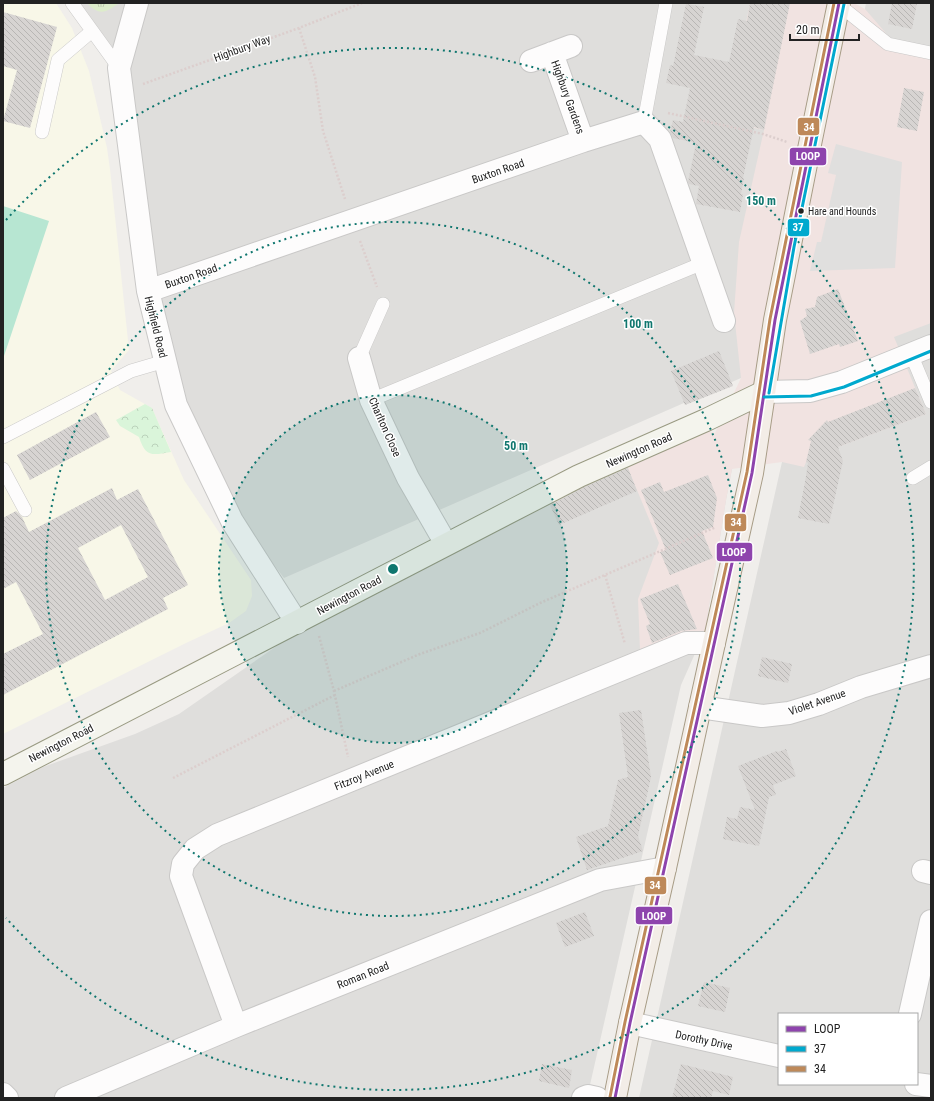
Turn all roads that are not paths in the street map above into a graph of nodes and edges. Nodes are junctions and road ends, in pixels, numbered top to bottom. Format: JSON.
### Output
{"nodes":[{"id":1,"x":72,"y":3,"type":"edge"},
{"id":2,"x":137,"y":3,"type":"edge"},
{"id":3,"x":666,"y":3,"type":"edge"},
{"id":4,"x":839,"y":4,"type":"edge"},
{"id":5,"x":92,"y":32,"type":"junction"},
{"id":6,"x":931,"y":53,"type":"edge"},
{"id":7,"x":531,"y":61,"type":"dead end"},
{"id":8,"x":119,"y":68,"type":"junction"},
{"id":9,"x":645,"y":115,"type":"junction"},
{"id":10,"x":42,"y":132,"type":"dead end"},
{"id":11,"x":583,"y":141,"type":"junction"},
{"id":12,"x":703,"y":263,"type":"junction"},
{"id":13,"x":148,"y":291,"type":"junction"},
{"id":14,"x":383,"y":304,"type":"road end"},
{"id":15,"x":724,"y":321,"type":"dead end"},
{"id":16,"x":931,"y":346,"type":"edge"},
{"id":17,"x":911,"y":354,"type":"junction"},
{"id":18,"x":359,"y":358,"type":"joint"},
{"id":19,"x":165,"y":360,"type":"junction"},
{"id":20,"x":764,"y":392,"type":"junction"},
{"id":21,"x":371,"y":400,"type":"junction"},
{"id":22,"x":931,"y":402,"type":"edge"},
{"id":23,"x":3,"y":437,"type":"edge"},
{"id":24,"x":931,"y":467,"type":"edge"},
{"id":25,"x":3,"y":469,"type":"edge"},
{"id":26,"x":914,"y":478,"type":"dead end"},
{"id":27,"x":25,"y":510,"type":"dead end"},
{"id":28,"x":446,"y":544,"type":"junction"},
{"id":29,"x":305,"y":618,"type":"junction"},
{"id":30,"x":714,"y":643,"type":"junction"},
{"id":31,"x":931,"y":666,"type":"edge"},
{"id":32,"x":700,"y":707,"type":"junction"},
{"id":33,"x":3,"y":774,"type":"edge"},
{"id":34,"x":666,"y":868,"type":"junction"},
{"id":35,"x":931,"y":921,"type":"edge"},
{"id":36,"x":910,"y":1013,"type":"edge"},
{"id":37,"x":630,"y":1023,"type":"junction"},
{"id":38,"x":236,"y":1026,"type":"junction"},
{"id":39,"x":778,"y":1056,"type":"edge"},
{"id":40,"x":918,"y":1084,"type":"edge"},
{"id":41,"x":931,"y":1086,"type":"edge"},
{"id":42,"x":3,"y":1094,"type":"edge"},
{"id":43,"x":7,"y":1098,"type":"edge"},
{"id":44,"x":66,"y":1098,"type":"edge"},
{"id":45,"x":583,"y":1098,"type":"edge"},
{"id":46,"x":597,"y":1098,"type":"edge"},
{"id":47,"x":615,"y":1098,"type":"edge"}],
"edges":[{"from":1,"to":5,"type":"lane"},
{"from":2,"to":8,"type":"street","name":"Highfield Road"},
{"from":3,"to":9,"type":"lane"},
{"from":4,"to":6,"type":"lane"},
{"from":4,"to":20,"type":"main road"},
{"from":5,"to":8,"type":"lane"},
{"from":5,"to":10,"type":"lane"},
{"from":7,"to":11,"type":"street","name":"Highbury Gardens"},
{"from":8,"to":13,"type":"street","name":"Highfield Road"},
{"from":9,"to":11,"type":"street","name":"Buxton Road"},
{"from":9,"to":12,"type":"street"},
{"from":11,"to":13,"type":"street","name":"Buxton Road"},
{"from":12,"to":15,"type":"street"},
{"from":12,"to":21,"type":"lane"},
{"from":13,"to":19,"type":"street","name":"Highfield Road"},
{"from":14,"to":18,"type":"lane","name":"Charlton Close"},
{"from":16,"to":17,"type":"street"},
{"from":17,"to":20,"type":"street"},
{"from":17,"to":22,"type":"lane"},
{"from":18,"to":21,"type":"street","name":"Charlton Close"},
{"from":19,"to":23,"type":"lane"},
{"from":19,"to":29,"type":"street","name":"Highfield Road"},
{"from":20,"to":28,"type":"main road","name":"Newington Road"},
{"from":20,"to":30,"type":"main road"},
{"from":21,"to":28,"type":"street","name":"Charlton Close"},
{"from":24,"to":26,"type":"lane"},
{"from":25,"to":27,"type":"lane"},
{"from":28,"to":29,"type":"main road","name":"Newington Road"},
{"from":29,"to":33,"type":"main road","name":"Newington Road"},
{"from":30,"to":32,"type":"main road"},
{"from":30,"to":38,"type":"street","name":"Fitzroy Avenue"},
{"from":31,"to":32,"type":"street","name":"Violet Avenue"},
{"from":32,"to":34,"type":"main road"},
{"from":34,"to":37,"type":"main road"},
{"from":34,"to":38,"type":"street","name":"Roman Road"},
{"from":35,"to":36,"type":"street"},
{"from":37,"to":39,"type":"street","name":"Dorothy Drive"},
{"from":37,"to":47,"type":"main road"},
{"from":38,"to":44,"type":"street","name":"Roman Road"},
{"from":40,"to":41,"type":"street"},
{"from":42,"to":43,"type":"street"},
{"from":45,"to":46,"type":"street"}]}
